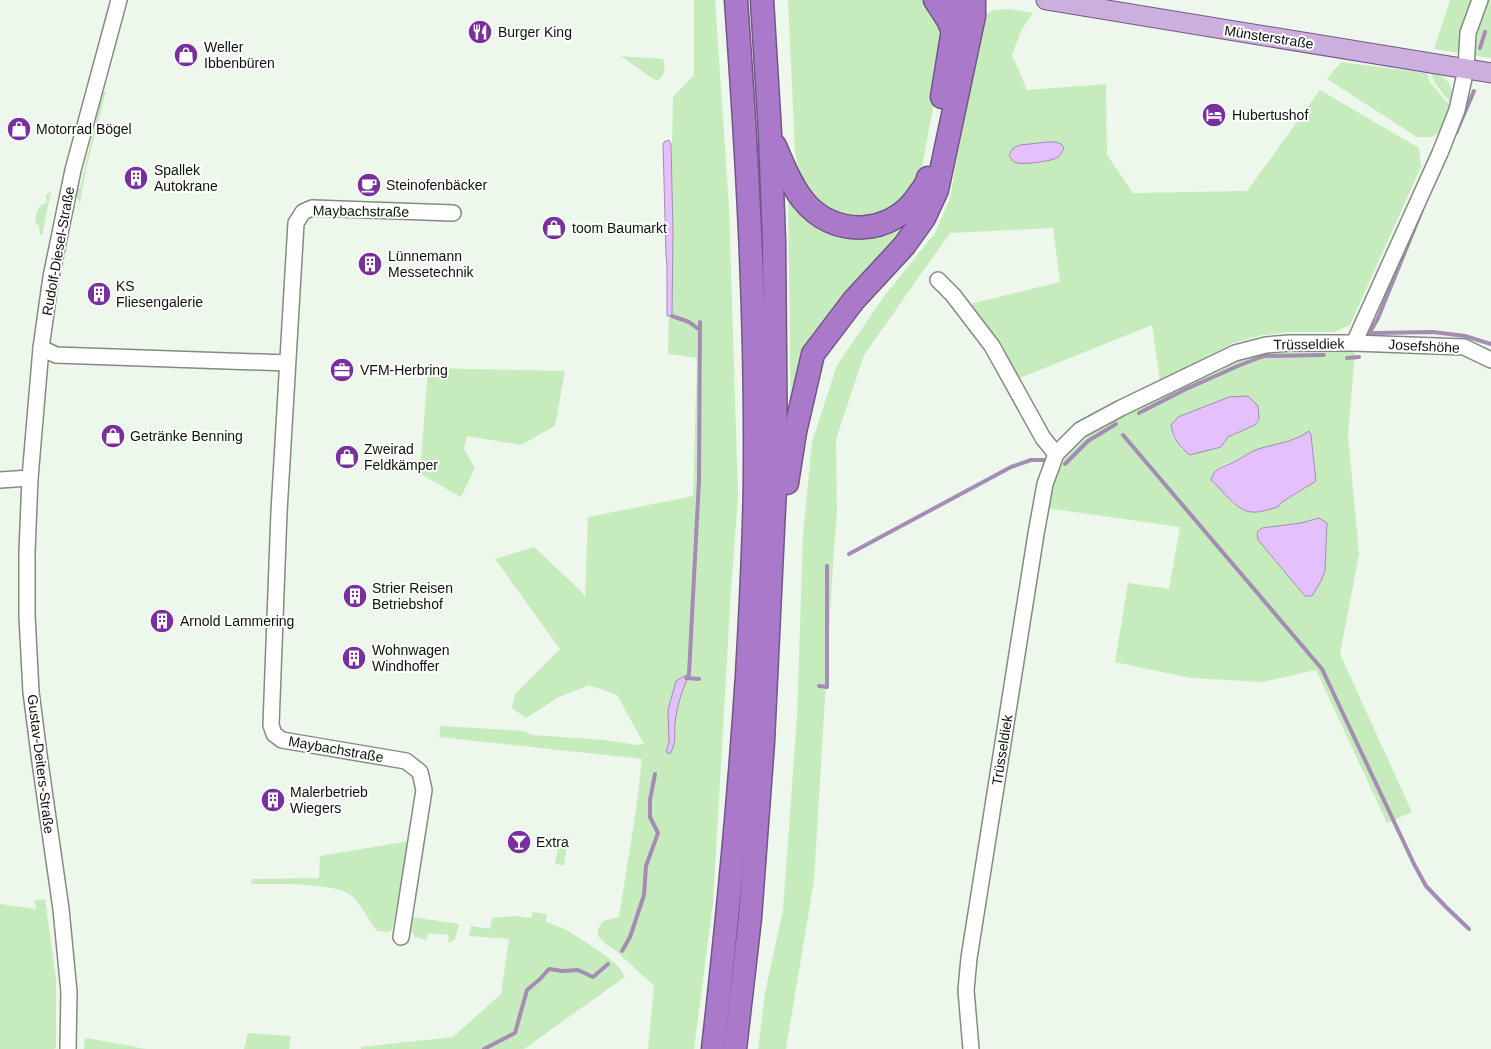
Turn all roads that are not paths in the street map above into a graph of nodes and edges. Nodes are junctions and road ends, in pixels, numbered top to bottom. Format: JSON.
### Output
{"nodes":[{"id":1,"x":119,"y":0,"type":"edge"},
{"id":2,"x":736,"y":0,"type":"edge"},
{"id":3,"x":762,"y":0,"type":"edge"},
{"id":4,"x":935,"y":0,"type":"edge"},
{"id":5,"x":960,"y":0,"type":"edge"},
{"id":6,"x":974,"y":0,"type":"edge"},
{"id":7,"x":1046,"y":0,"type":"edge"},
{"id":8,"x":1480,"y":0,"type":"edge"},
{"id":9,"x":953,"y":32,"type":"junction"},
{"id":10,"x":1466,"y":69,"type":"junction"},
{"id":11,"x":1491,"y":73,"type":"edge"},
{"id":12,"x":770,"y":133,"type":"junction"},
{"id":13,"x":453,"y":213,"type":"dead end"},
{"id":14,"x":938,"y":280,"type":"dead end"},
{"id":15,"x":1354,"y":343,"type":"junction"},
{"id":16,"x":41,"y":348,"type":"junction"},
{"id":17,"x":1491,"y":360,"type":"edge"},
{"id":18,"x":287,"y":363,"type":"junction"},
{"id":19,"x":1056,"y":454,"type":"junction"},
{"id":20,"x":30,"y":478,"type":"junction"},
{"id":21,"x":0,"y":480,"type":"edge"},
{"id":22,"x":773,"y":537,"type":"junction"},
{"id":23,"x":401,"y":937,"type":"dead end"},
{"id":24,"x":68,"y":1049,"type":"edge"},
{"id":25,"x":713,"y":1049,"type":"edge"},
{"id":26,"x":735,"y":1049,"type":"edge"},
{"id":27,"x":971,"y":1049,"type":"edge"}],
"edges":[{"from":1,"to":16,"type":"street","name":"Rudolf-Diesel-Straße"},
{"from":2,"to":25,"type":"highway"},
{"from":3,"to":12,"type":"highway"},
{"from":4,"to":9,"type":"highway"},
{"from":5,"to":9,"type":"highway"},
{"from":6,"to":22,"type":"highway"},
{"from":7,"to":10,"type":"main road","name":"Münsterstraße"},
{"from":8,"to":10,"type":"street","name":"Trüsseldiek"},
{"from":9,"to":12,"type":"highway"},
{"from":10,"to":11,"type":"main road","name":"Münsterstraße"},
{"from":10,"to":15,"type":"street","name":"Trüsseldiek"},
{"from":12,"to":22,"type":"highway"},
{"from":13,"to":18,"type":"street","name":"Maybachstraße"},
{"from":14,"to":19,"type":"street"},
{"from":15,"to":17,"type":"street","name":"Josefshöhe"},
{"from":15,"to":19,"type":"street","name":"Trüsseldiek"},
{"from":16,"to":18,"type":"street"},
{"from":16,"to":20,"type":"street","name":"Rudolf-Diesel-Straße"},
{"from":18,"to":23,"type":"street","name":"Maybachstraße"},
{"from":19,"to":27,"type":"street","name":"Trüsseldiek"},
{"from":20,"to":21,"type":"street"},
{"from":20,"to":24,"type":"street","name":"Gustav-Deiters-Straße"},
{"from":22,"to":26,"type":"highway"}]}
